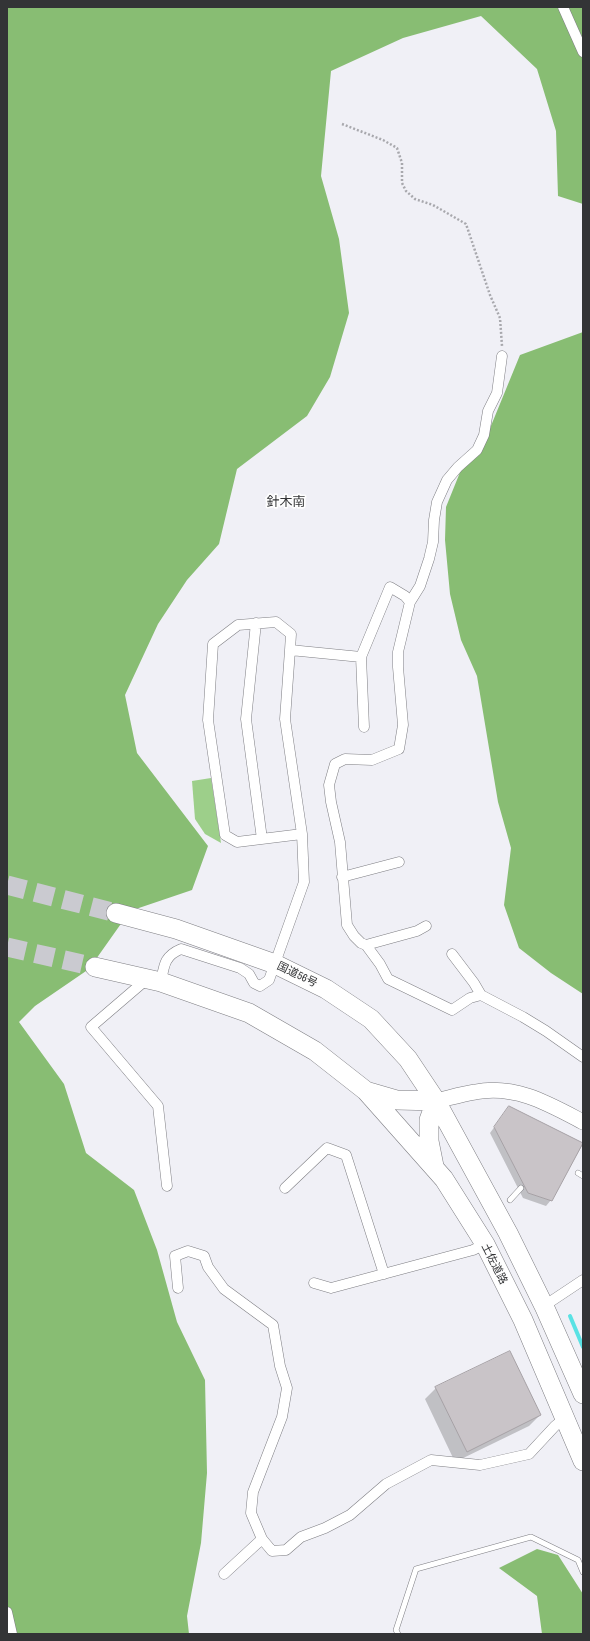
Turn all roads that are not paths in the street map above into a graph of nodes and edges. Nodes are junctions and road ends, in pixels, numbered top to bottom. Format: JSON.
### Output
{"nodes":[{"id":1,"x":563,"y":7,"type":"edge"},
{"id":2,"x":583,"y":52,"type":"edge"},
{"id":3,"x":502,"y":356,"type":"road end"},
{"id":4,"x":410,"y":602,"type":"junction"},
{"id":5,"x":256,"y":623,"type":"junction"},
{"id":6,"x":290,"y":650,"type":"junction"},
{"id":7,"x":361,"y":657,"type":"junction"},
{"id":8,"x":364,"y":727,"type":"dead end"},
{"id":9,"x":302,"y":834,"type":"junction"},
{"id":10,"x":262,"y":839,"type":"junction"},
{"id":11,"x":399,"y":862,"type":"dead end"},
{"id":12,"x":342,"y":877,"type":"junction"},
{"id":13,"x":116,"y":914,"type":"tunnel mouth"},
{"id":14,"x":426,"y":926,"type":"dead end"},
{"id":15,"x":366,"y":945,"type":"junction"},
{"id":16,"x":452,"y":954,"type":"dead end"},
{"id":17,"x":275,"y":964,"type":"junction"},
{"id":18,"x":95,"y":967,"type":"tunnel mouth"},
{"id":19,"x":154,"y":981,"type":"junction"},
{"id":20,"x":480,"y":995,"type":"junction"},
{"id":21,"x":583,"y":1057,"type":"edge"},
{"id":22,"x":366,"y":1091,"type":"junction"},
{"id":23,"x":436,"y":1102,"type":"junction"},
{"id":24,"x":583,"y":1122,"type":"edge"},
{"id":25,"x":435,"y":1167,"type":"junction"},
{"id":26,"x":167,"y":1186,"type":"dead end"},
{"id":27,"x":285,"y":1188,"type":"dead end"},
{"id":28,"x":521,"y":1188,"type":"dead end"},
{"id":29,"x":510,"y":1200,"type":"dead end"},
{"id":30,"x":484,"y":1244,"type":"junction"},
{"id":31,"x":384,"y":1274,"type":"junction"},
{"id":32,"x":583,"y":1280,"type":"edge"},
{"id":33,"x":314,"y":1283,"type":"dead end"},
{"id":34,"x":178,"y":1288,"type":"dead end"},
{"id":35,"x":544,"y":1306,"type":"junction"},
{"id":36,"x":583,"y":1394,"type":"edge"},
{"id":37,"x":565,"y":1418,"type":"junction"},
{"id":38,"x":583,"y":1461,"type":"edge"},
{"id":39,"x":262,"y":1539,"type":"junction"},
{"id":40,"x":583,"y":1572,"type":"edge"},
{"id":41,"x":224,"y":1574,"type":"dead end"},
{"id":42,"x":7,"y":1612,"type":"edge"},
{"id":43,"x":12,"y":1634,"type":"edge"},
{"id":44,"x":398,"y":1634,"type":"edge"}],
"edges":[{"from":1,"to":2,"type":"street"},
{"from":3,"to":4,"type":"street"},
{"from":4,"to":7,"type":"street"},
{"from":4,"to":12,"type":"street"},
{"from":5,"to":6,"type":"street"},
{"from":5,"to":10,"type":"street"},
{"from":5,"to":10,"type":"street"},
{"from":6,"to":7,"type":"street"},
{"from":6,"to":9,"type":"street"},
{"from":7,"to":8,"type":"street"},
{"from":9,"to":10,"type":"street"},
{"from":9,"to":17,"type":"street"},
{"from":11,"to":12,"type":"street"},
{"from":12,"to":15,"type":"street"},
{"from":13,"to":17,"type":"highway","name":"国道56号"},
{"from":14,"to":15,"type":"street"},
{"from":15,"to":20,"type":"street"},
{"from":16,"to":20,"type":"street"},
{"from":17,"to":19,"type":"street"},
{"from":17,"to":23,"type":"highway","name":"国道56号"},
{"from":18,"to":19,"type":"highway"},
{"from":19,"to":22,"type":"highway"},
{"from":19,"to":26,"type":"street"},
{"from":20,"to":21,"type":"street"},
{"from":22,"to":23,"type":"highway"},
{"from":22,"to":25,"type":"highway","name":"土佐道路"},
{"from":23,"to":24,"type":"street"},
{"from":23,"to":25,"type":"highway"},
{"from":23,"to":35,"type":"highway"},
{"from":25,"to":30,"type":"highway","name":"土佐道路"},
{"from":27,"to":31,"type":"street"},
{"from":28,"to":29,"type":"lane"},
{"from":30,"to":31,"type":"street"},
{"from":30,"to":37,"type":"highway","name":"土佐道路"},
{"from":31,"to":33,"type":"street"},
{"from":32,"to":35,"type":"street"},
{"from":34,"to":39,"type":"street"},
{"from":35,"to":36,"type":"highway"},
{"from":37,"to":38,"type":"highway","name":"土佐道路"},
{"from":37,"to":39,"type":"street"},
{"from":39,"to":41,"type":"street"},
{"from":40,"to":44,"type":"lane"},
{"from":42,"to":43,"type":"street"}]}
